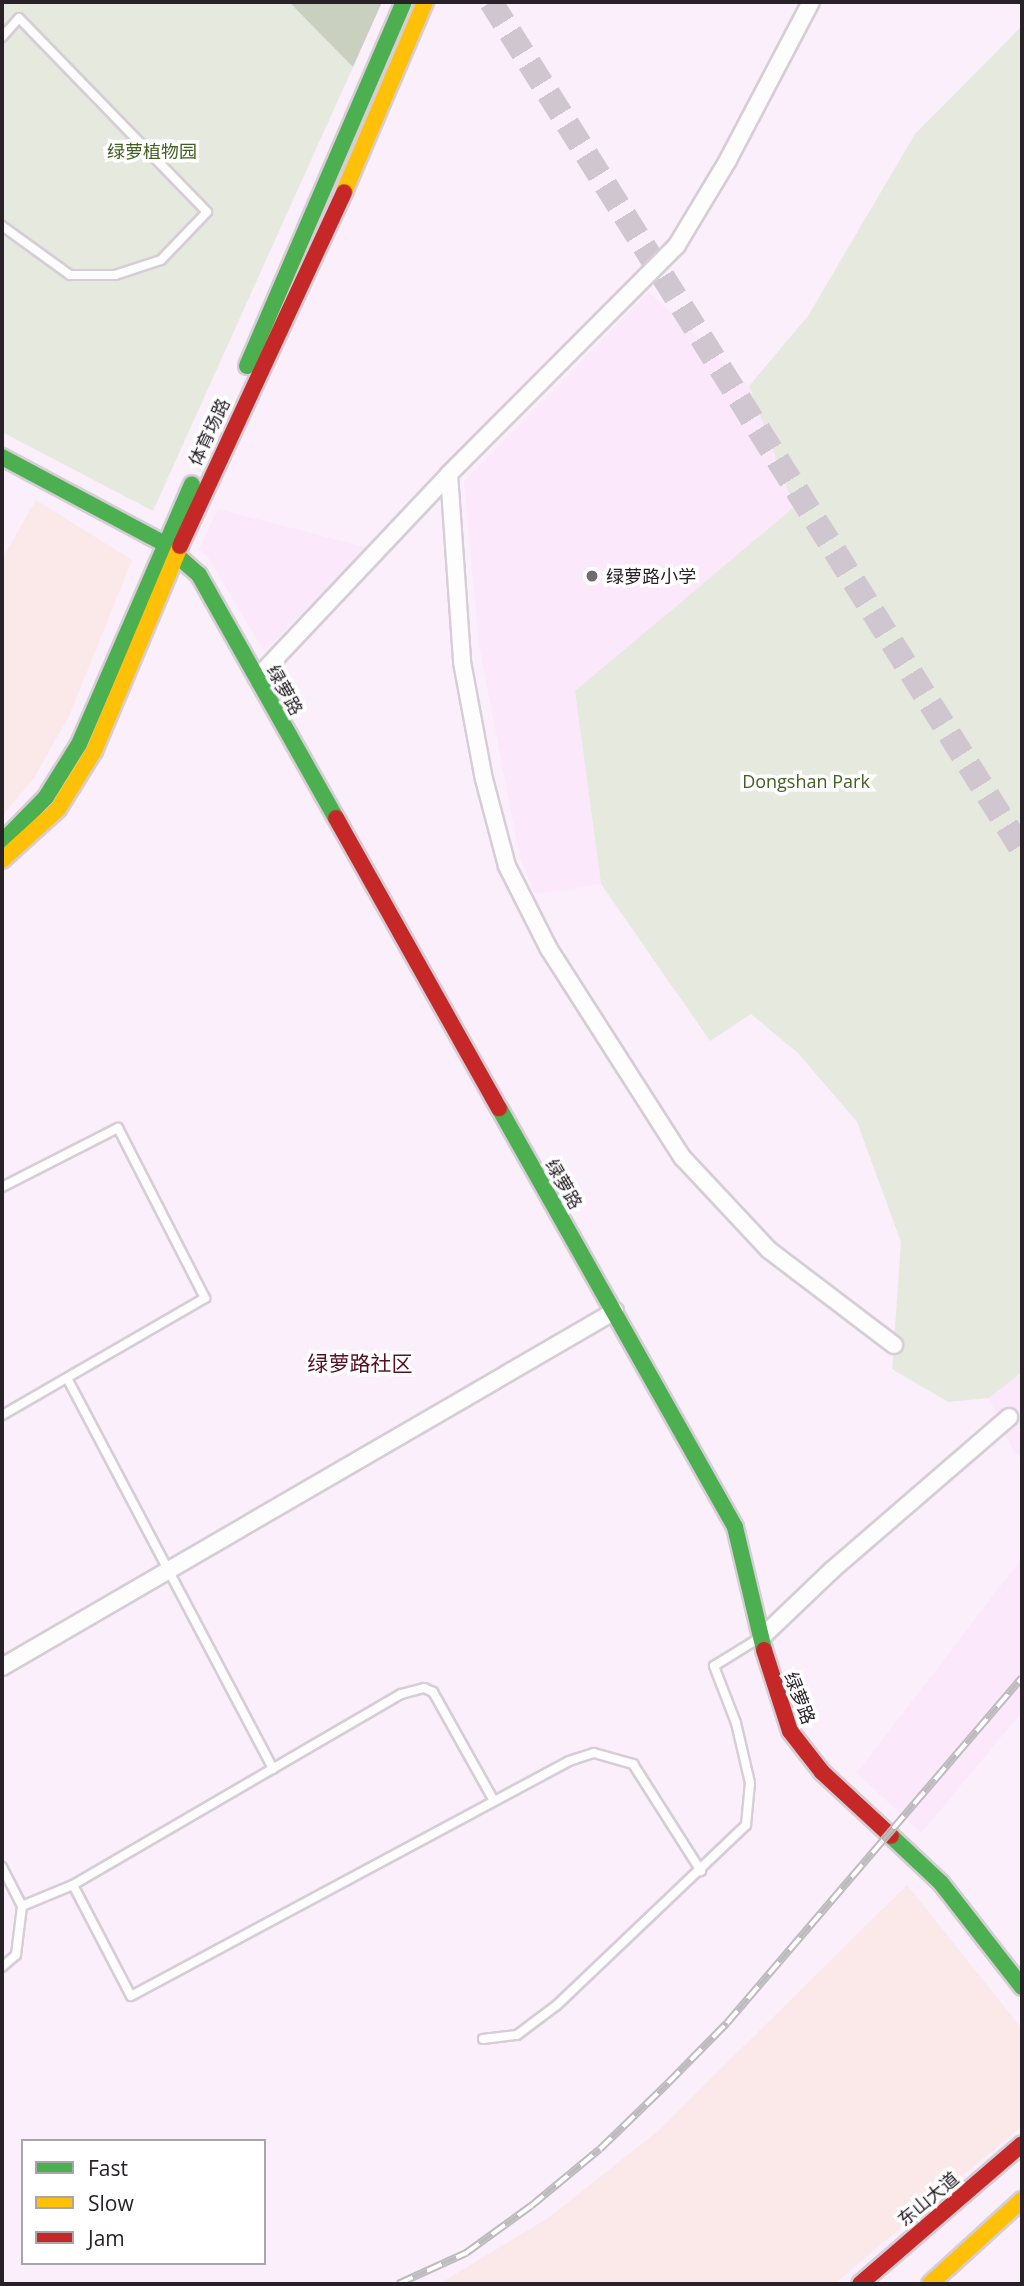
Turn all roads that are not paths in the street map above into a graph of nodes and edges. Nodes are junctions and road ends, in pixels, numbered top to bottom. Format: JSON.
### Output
{"nodes":[{"id":1,"x":404,"y":2,"type":"edge"},
{"id":2,"x":425,"y":2,"type":"edge"},
{"id":3,"x":811,"y":2,"type":"edge"},
{"id":4,"x":2,"y":37,"type":"edge"},
{"id":5,"x":2,"y":226,"type":"edge"},
{"id":6,"x":2,"y":457,"type":"edge"},
{"id":7,"x":449,"y":474,"type":"junction"},
{"id":8,"x":163,"y":542,"type":"junction"},
{"id":9,"x":177,"y":555,"type":"junction"},
{"id":10,"x":257,"y":678,"type":"junction"},
{"id":11,"x":2,"y":842,"type":"edge"},
{"id":12,"x":2,"y":860,"type":"edge"},
{"id":13,"x":2,"y":1187,"type":"edge"},
{"id":14,"x":615,"y":1311,"type":"junction"},
{"id":15,"x":894,"y":1345,"type":"dead end"},
{"id":16,"x":67,"y":1378,"type":"junction"},
{"id":17,"x":2,"y":1415,"type":"edge"},
{"id":18,"x":1009,"y":1418,"type":"dead end"},
{"id":19,"x":166,"y":1571,"type":"junction"},
{"id":20,"x":763,"y":1636,"type":"junction"},
{"id":21,"x":2,"y":1667,"type":"edge"},
{"id":22,"x":273,"y":1769,"type":"junction"},
{"id":23,"x":494,"y":1801,"type":"junction"},
{"id":24,"x":2,"y":1867,"type":"edge"},
{"id":25,"x":701,"y":1871,"type":"junction"},
{"id":26,"x":73,"y":1885,"type":"junction"},
{"id":27,"x":22,"y":1906,"type":"junction"},
{"id":28,"x":2,"y":1967,"type":"edge"},
{"id":29,"x":1020,"y":1980,"type":"edge"},
{"id":30,"x":483,"y":2039,"type":"dead end"},
{"id":31,"x":1022,"y":2144,"type":"edge"},
{"id":32,"x":1022,"y":2200,"type":"edge"},
{"id":33,"x":860,"y":2284,"type":"edge"},
{"id":34,"x":930,"y":2284,"type":"edge"}],
"edges":[{"from":1,"to":8,"type":"main road","name":"体育场路"},
{"from":2,"to":9,"type":"main road","name":"体育场路"},
{"from":3,"to":7,"type":"street"},
{"from":4,"to":5,"type":"lane"},
{"from":6,"to":8,"type":"main road","name":"绿萝路"},
{"from":7,"to":10,"type":"street"},
{"from":7,"to":15,"type":"street"},
{"from":8,"to":9,"type":"main road","name":"绿萝路"},
{"from":8,"to":11,"type":"main road","name":"体育场路"},
{"from":9,"to":10,"type":"main road","name":"绿萝路"},
{"from":9,"to":12,"type":"main road","name":"体育场路"},
{"from":10,"to":14,"type":"main road","name":"绿萝路"},
{"from":13,"to":16,"type":"lane"},
{"from":14,"to":19,"type":"street"},
{"from":14,"to":20,"type":"main road","name":"绿萝路"},
{"from":16,"to":17,"type":"lane"},
{"from":16,"to":19,"type":"lane"},
{"from":18,"to":20,"type":"street"},
{"from":19,"to":21,"type":"street"},
{"from":19,"to":22,"type":"lane"},
{"from":20,"to":25,"type":"lane"},
{"from":20,"to":29,"type":"main road","name":"绿萝路"},
{"from":22,"to":23,"type":"lane"},
{"from":22,"to":26,"type":"lane"},
{"from":23,"to":25,"type":"lane"},
{"from":23,"to":26,"type":"lane"},
{"from":24,"to":27,"type":"lane"},
{"from":25,"to":30,"type":"lane"},
{"from":26,"to":27,"type":"lane"},
{"from":27,"to":28,"type":"lane"},
{"from":31,"to":33,"type":"main road","name":"东山大道"},
{"from":32,"to":34,"type":"main road"}]}
